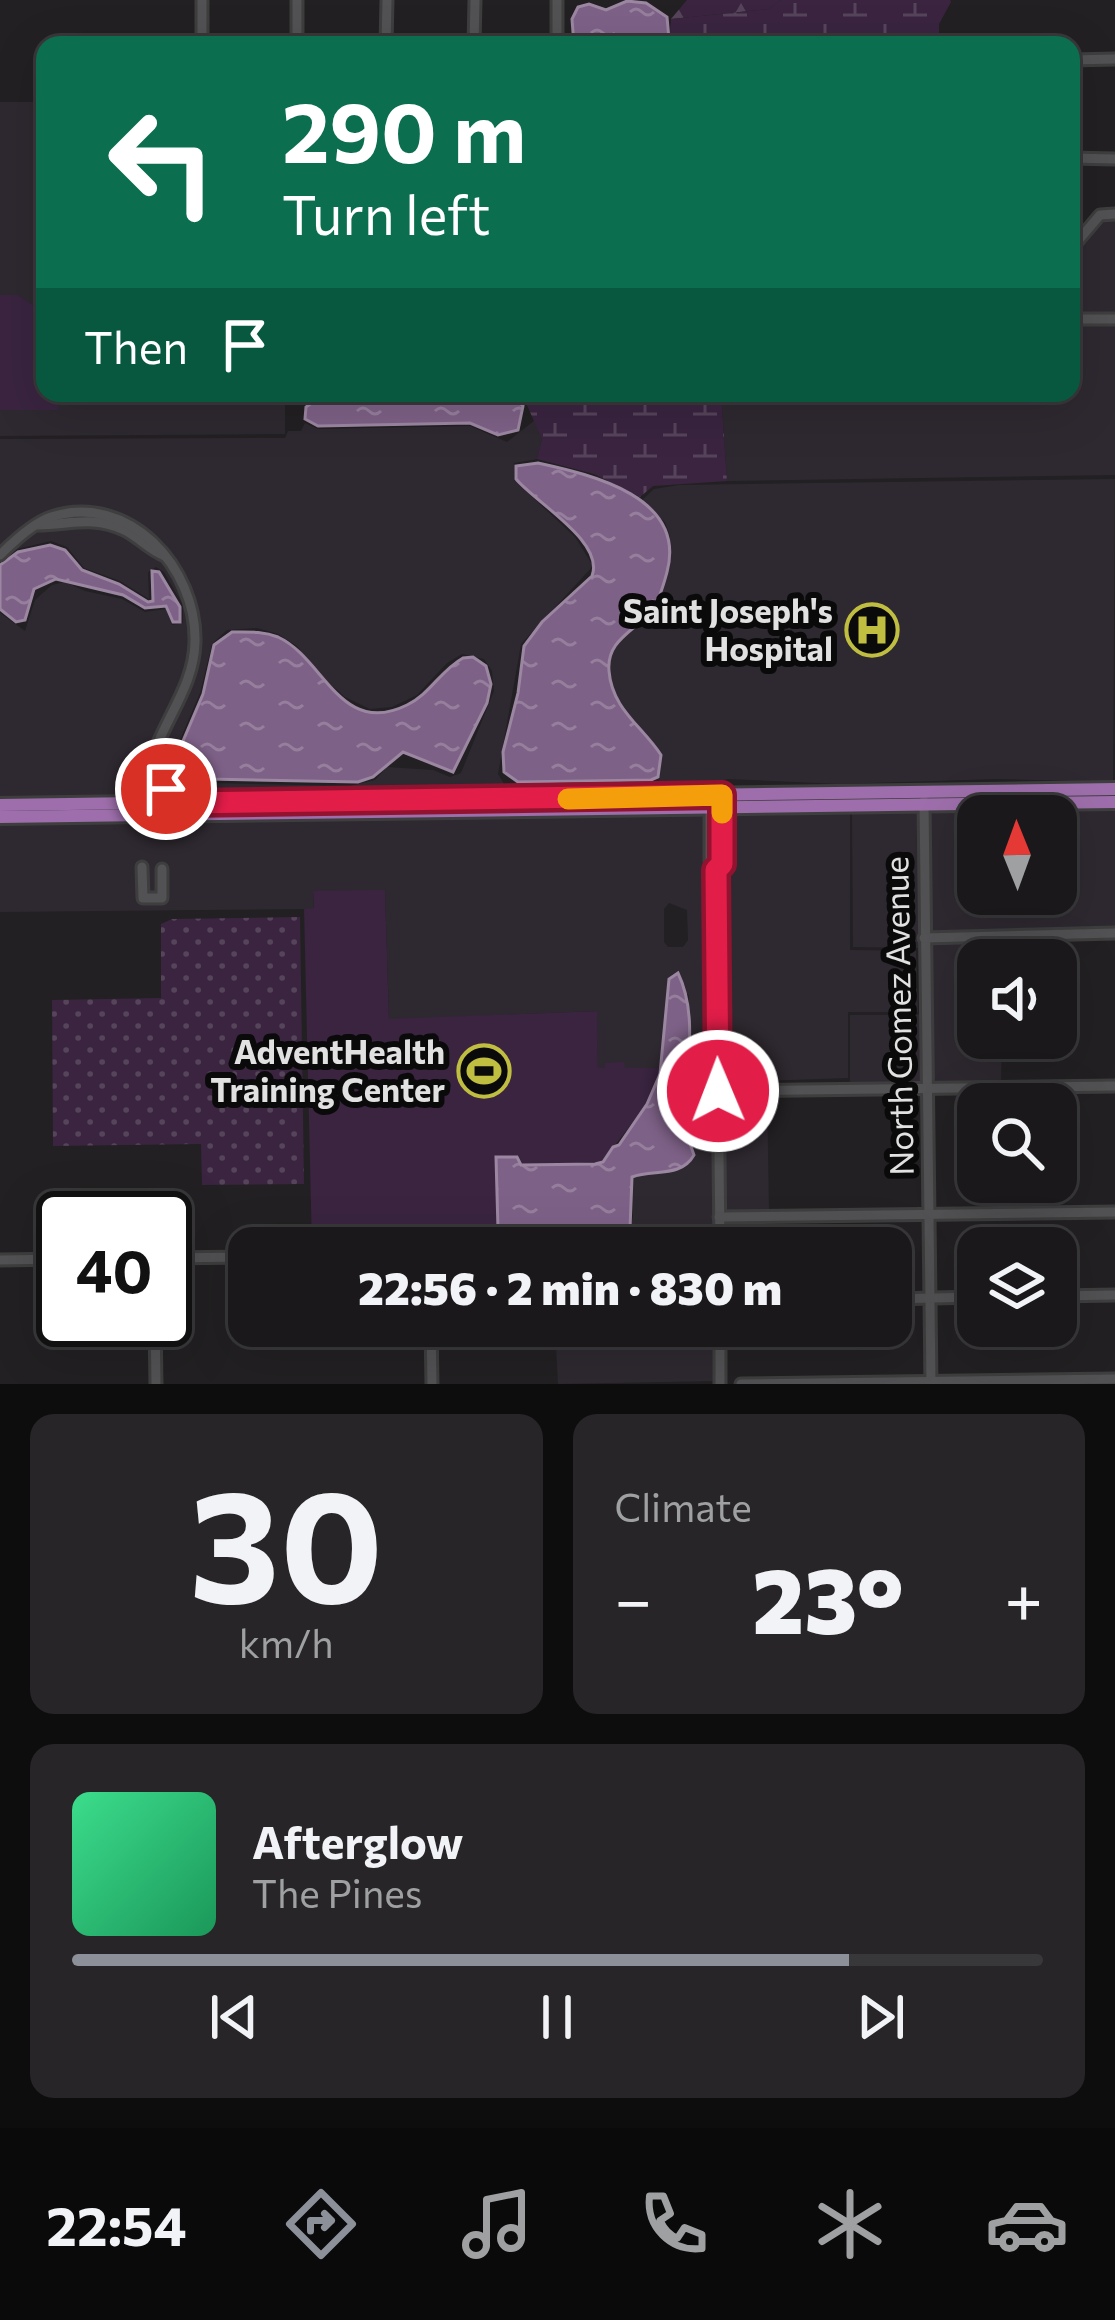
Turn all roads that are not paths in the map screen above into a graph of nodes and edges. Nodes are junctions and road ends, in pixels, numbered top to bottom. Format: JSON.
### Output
{"nodes":[{"id":1,"x":202,"y":0,"type":"edge"},
{"id":2,"x":297,"y":0,"type":"edge"},
{"id":3,"x":387,"y":0,"type":"edge"},
{"id":4,"x":475,"y":0,"type":"edge"},
{"id":5,"x":557,"y":0,"type":"edge"},
{"id":6,"x":202,"y":36,"type":"edge"},
{"id":7,"x":297,"y":36,"type":"edge"},
{"id":8,"x":386,"y":36,"type":"edge"},
{"id":9,"x":474,"y":36,"type":"edge"},
{"id":10,"x":557,"y":36,"type":"edge"},
{"id":11,"x":1115,"y":59,"type":"edge"},
{"id":12,"x":1080,"y":60,"type":"edge"},
{"id":13,"x":1080,"y":158,"type":"edge"},
{"id":14,"x":1115,"y":159,"type":"edge"},
{"id":15,"x":1115,"y":214,"type":"edge"},
{"id":16,"x":1080,"y":238,"type":"edge"},
{"id":17,"x":1080,"y":319,"type":"edge"},
{"id":18,"x":1115,"y":319,"type":"edge"},
{"id":19,"x":0,"y":555,"type":"edge"},
{"id":20,"x":154,"y":774,"type":"junction"},
{"id":21,"x":1115,"y":789,"type":"edge"},
{"id":22,"x":924,"y":797,"type":"junction"},
{"id":23,"x":716,"y":800,"type":"junction"},
{"id":24,"x":1115,"y":802,"type":"edge"},
{"id":25,"x":184,"y":803,"type":"junction"},
{"id":26,"x":125,"y":804,"type":"junction"},
{"id":27,"x":0,"y":806,"type":"edge"},
{"id":28,"x":153,"y":810,"type":"junction"},
{"id":29,"x":0,"y":817,"type":"edge"},
{"id":30,"x":142,"y":867,"type":"dead end"},
{"id":31,"x":161,"y":869,"type":"dead end"},
{"id":32,"x":1115,"y":933,"type":"edge"},
{"id":33,"x":924,"y":938,"type":"junction"},
{"id":34,"x":1115,"y":1085,"type":"edge"},
{"id":35,"x":925,"y":1088,"type":"junction"},
{"id":36,"x":718,"y":1091,"type":"junction"},
{"id":37,"x":1115,"y":1212,"type":"edge"},
{"id":38,"x":928,"y":1214,"type":"junction"},
{"id":39,"x":719,"y":1217,"type":"junction"},
{"id":40,"x":719,"y":1227,"type":"edge"},
{"id":41,"x":192,"y":1258,"type":"edge"},
{"id":42,"x":228,"y":1258,"type":"edge"},
{"id":43,"x":36,"y":1259,"type":"edge"},
{"id":44,"x":0,"y":1260,"type":"edge"},
{"id":45,"x":1115,"y":1295,"type":"edge"},
{"id":46,"x":1077,"y":1296,"type":"edge"},
{"id":47,"x":957,"y":1297,"type":"edge"},
{"id":48,"x":912,"y":1298,"type":"edge"},
{"id":49,"x":930,"y":1298,"type":"junction"},
{"id":50,"x":155,"y":1347,"type":"edge"},
{"id":51,"x":431,"y":1347,"type":"edge"},
{"id":52,"x":720,"y":1347,"type":"edge"},
{"id":53,"x":1115,"y":1379,"type":"edge"},
{"id":54,"x":931,"y":1383,"type":"edge"},
{"id":55,"x":156,"y":1384,"type":"edge"},
{"id":56,"x":432,"y":1384,"type":"edge"},
{"id":57,"x":720,"y":1384,"type":"edge"},
{"id":58,"x":741,"y":1384,"type":"edge"}],
"edges":[{"from":1,"to":6,"type":"street"},
{"from":2,"to":7,"type":"street"},
{"from":3,"to":8,"type":"street"},
{"from":4,"to":9,"type":"street"},
{"from":5,"to":10,"type":"street"},
{"from":11,"to":12,"type":"street"},
{"from":13,"to":14,"type":"street"},
{"from":15,"to":16,"type":"street"},
{"from":17,"to":18,"type":"street"},
{"from":19,"to":20,"type":"street"},
{"from":20,"to":25,"type":"street"},
{"from":20,"to":26,"type":"street"},
{"from":20,"to":28,"type":"street"},
{"from":21,"to":22,"type":"main road"},
{"from":22,"to":23,"type":"main road"},
{"from":22,"to":24,"type":"main road"},
{"from":22,"to":33,"type":"street","name":"North Gomez Avenue"},
{"from":23,"to":25,"type":"main road"},
{"from":23,"to":28,"type":"main road"},
{"from":23,"to":36,"type":"street"},
{"from":25,"to":28,"type":"main road"},
{"from":26,"to":27,"type":"main road"},
{"from":26,"to":28,"type":"main road"},
{"from":28,"to":29,"type":"main road"},
{"from":30,"to":31,"type":"street"},
{"from":32,"to":33,"type":"street"},
{"from":33,"to":35,"type":"street","name":"North Gomez Avenue"},
{"from":34,"to":35,"type":"street"},
{"from":35,"to":36,"type":"street"},
{"from":35,"to":38,"type":"street","name":"North Gomez Avenue"},
{"from":36,"to":39,"type":"street"},
{"from":37,"to":38,"type":"street"},
{"from":38,"to":39,"type":"street"},
{"from":38,"to":49,"type":"street","name":"North Gomez Avenue"},
{"from":39,"to":40,"type":"street"},
{"from":41,"to":42,"type":"street"},
{"from":43,"to":44,"type":"street"},
{"from":45,"to":46,"type":"street"},
{"from":47,"to":49,"type":"street"},
{"from":48,"to":49,"type":"street"},
{"from":49,"to":54,"type":"street","name":"North Gomez Avenue"},
{"from":50,"to":55,"type":"street"},
{"from":51,"to":56,"type":"street"},
{"from":52,"to":57,"type":"street"},
{"from":53,"to":54,"type":"street"},
{"from":54,"to":58,"type":"street"}]}
